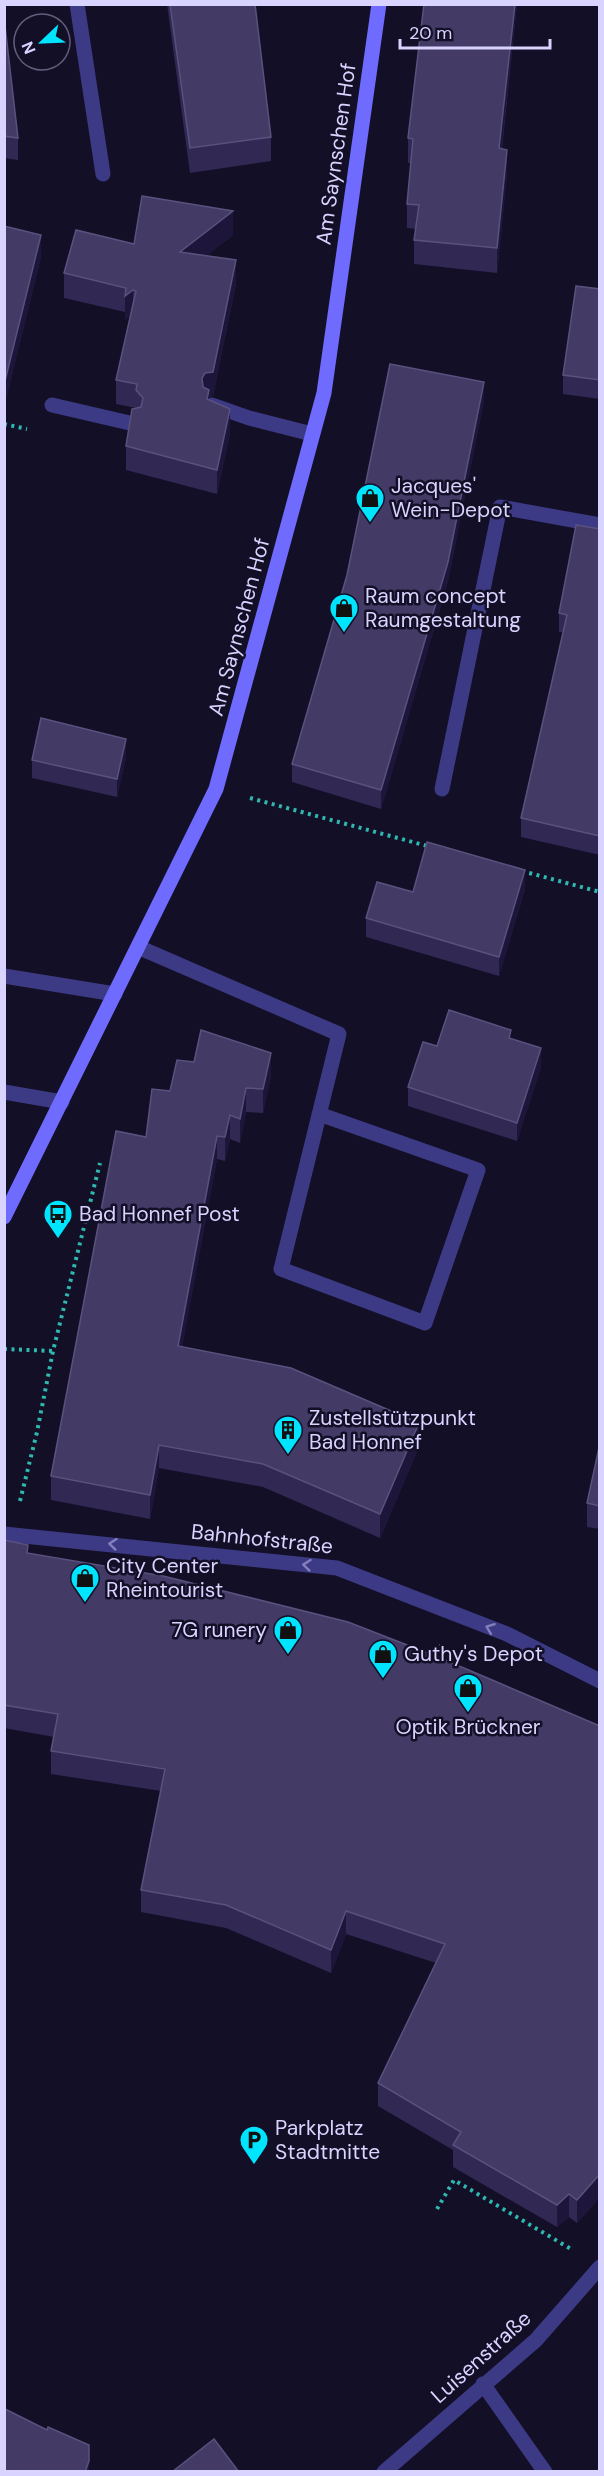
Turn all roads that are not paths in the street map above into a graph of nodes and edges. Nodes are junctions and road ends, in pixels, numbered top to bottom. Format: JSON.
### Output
{"nodes":[{"id":1,"x":77,"y":4,"type":"edge"},
{"id":2,"x":379,"y":4,"type":"edge"},
{"id":3,"x":104,"y":174,"type":"dead end"},
{"id":4,"x":52,"y":405,"type":"dead end"},
{"id":5,"x":211,"y":405,"type":"edge"},
{"id":6,"x":134,"y":424,"type":"edge"},
{"id":7,"x":312,"y":434,"type":"junction"},
{"id":8,"x":600,"y":525,"type":"edge"},
{"id":9,"x":441,"y":789,"type":"dead end"},
{"id":10,"x":138,"y":947,"type":"junction"},
{"id":11,"x":4,"y":976,"type":"edge"},
{"id":12,"x":115,"y":994,"type":"junction"},
{"id":13,"x":4,"y":1092,"type":"edge"},
{"id":14,"x":62,"y":1102,"type":"junction"},
{"id":15,"x":320,"y":1114,"type":"junction"},
{"id":16,"x":4,"y":1217,"type":"edge"},
{"id":17,"x":8,"y":1535,"type":"edge"},
{"id":18,"x":600,"y":1681,"type":"edge"},
{"id":19,"x":600,"y":2267,"type":"edge"},
{"id":20,"x":483,"y":2384,"type":"junction"},
{"id":21,"x":384,"y":2472,"type":"edge"},
{"id":22,"x":545,"y":2472,"type":"edge"}],
"edges":[{"from":1,"to":3,"type":"street"},
{"from":2,"to":7,"type":"main road","name":"Am Saynschen Hof"},
{"from":4,"to":6,"type":"street"},
{"from":5,"to":7,"type":"street"},
{"from":7,"to":10,"type":"main road","name":"Am Saynschen Hof"},
{"from":8,"to":9,"type":"street"},
{"from":10,"to":12,"type":"main road","name":"Am Saynschen Hof"},
{"from":10,"to":15,"type":"street"},
{"from":11,"to":12,"type":"street"},
{"from":12,"to":14,"type":"main road","name":"Am Saynschen Hof"},
{"from":13,"to":14,"type":"street"},
{"from":14,"to":16,"type":"main road","name":"Am Saynschen Hof"},
{"from":15,"to":15,"type":"street"},
{"from":18,"to":17,"type":"street","name":"Bahnhofstraße","one_way":true},
{"from":19,"to":20,"type":"street","name":"Luisenstraße"},
{"from":20,"to":21,"type":"street","name":"Luisenstraße"},
{"from":20,"to":22,"type":"street"}]}
